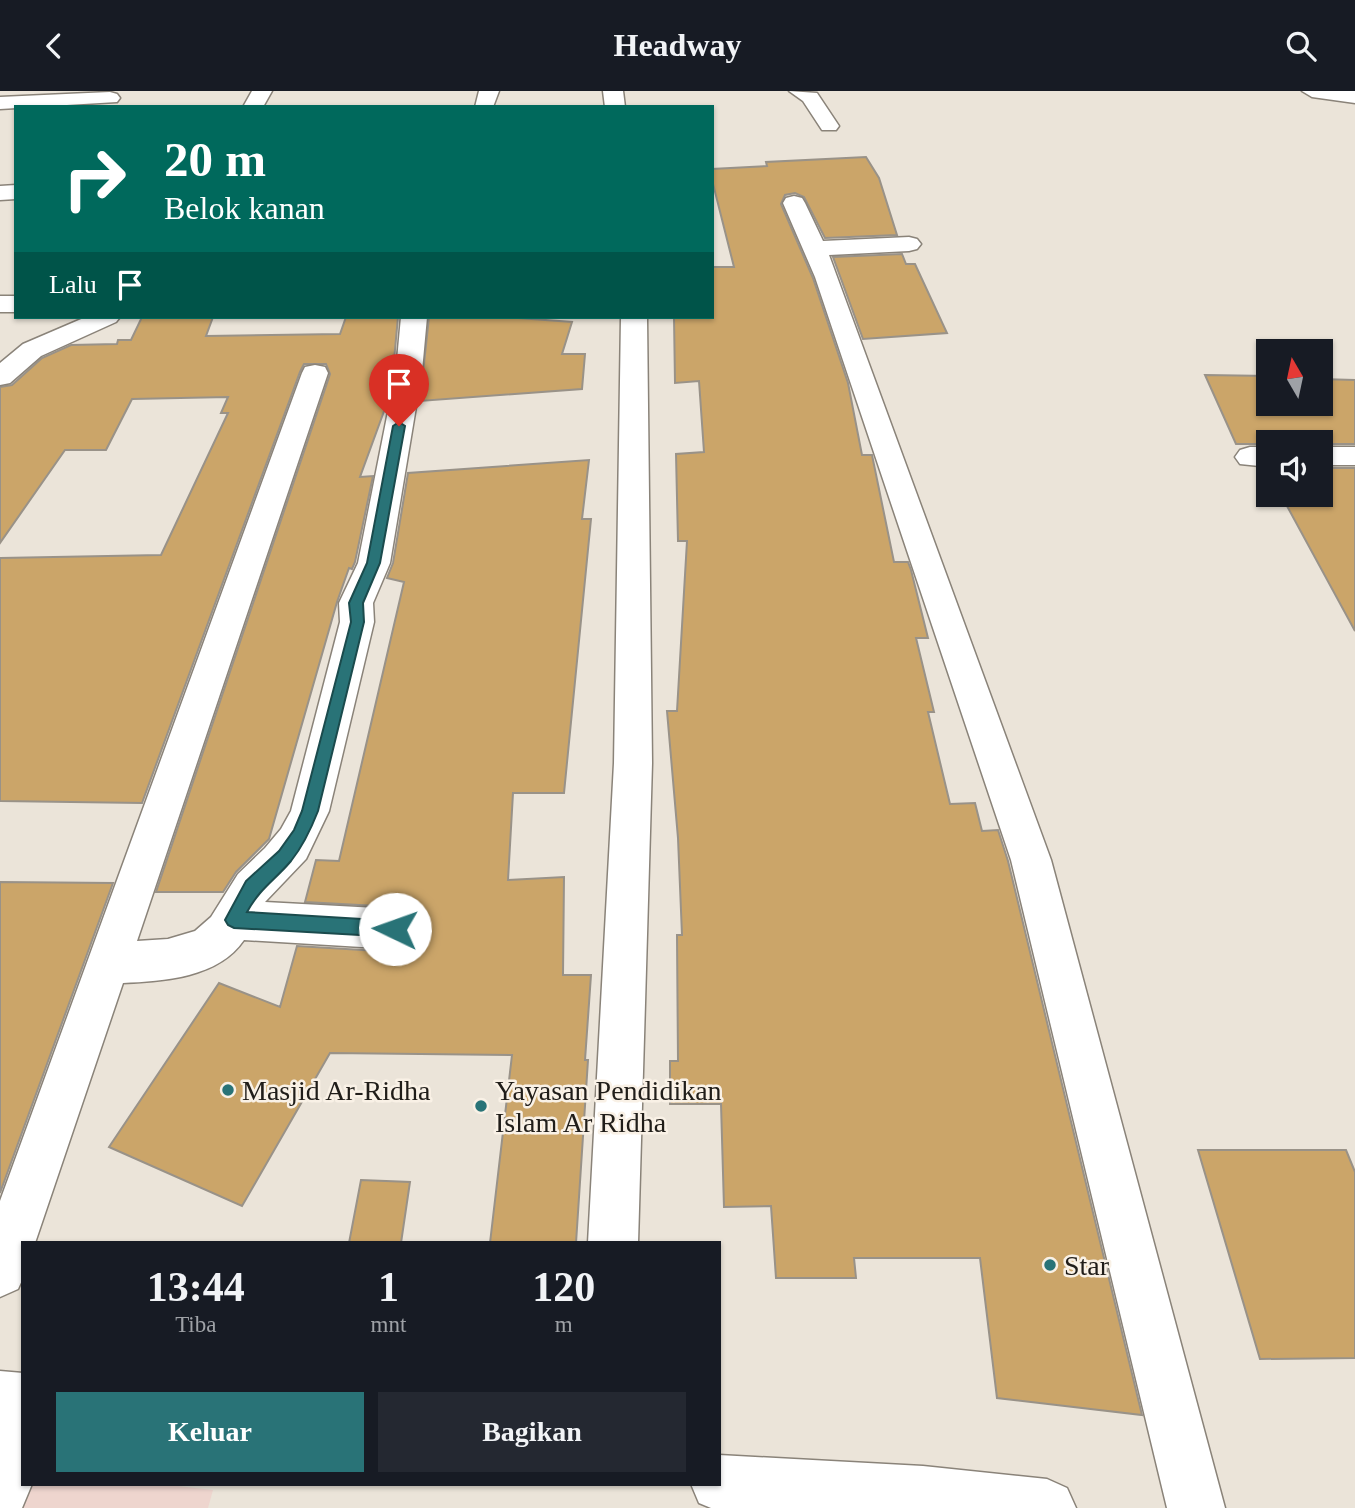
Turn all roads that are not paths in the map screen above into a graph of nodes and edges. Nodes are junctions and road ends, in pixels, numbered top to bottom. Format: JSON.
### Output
{"nodes":[{"id":1,"x":799,"y":91,"type":"edge"},
{"id":2,"x":1312,"y":91,"type":"edge"},
{"id":3,"x":1355,"y":97,"type":"edge"},
{"id":4,"x":110,"y":98,"type":"dead end"},
{"id":5,"x":0,"y":103,"type":"edge"},
{"id":6,"x":62,"y":104,"type":"edge"},
{"id":7,"x":829,"y":126,"type":"dead end"},
{"id":8,"x":794,"y":203,"type":"dead end"},
{"id":9,"x":909,"y":244,"type":"dead end"},
{"id":10,"x":814,"y":250,"type":"junction"},
{"id":11,"x":102,"y":319,"type":"edge"},
{"id":12,"x":414,"y":319,"type":"edge"},
{"id":13,"x":634,"y":319,"type":"edge"},
{"id":14,"x":315,"y":373,"type":"dead end"},
{"id":15,"x":0,"y":377,"type":"edge"},
{"id":16,"x":1333,"y":456,"type":"edge"},
{"id":17,"x":1355,"y":456,"type":"edge"},
{"id":18,"x":234,"y":920,"type":"junction"},
{"id":19,"x":395,"y":929,"type":"dead end"},
{"id":20,"x":109,"y":963,"type":"junction"},
{"id":21,"x":613,"y":1241,"type":"edge"},
{"id":22,"x":0,"y":1271,"type":"edge"},
{"id":23,"x":0,"y":1398,"type":"edge"},
{"id":24,"x":21,"y":1400,"type":"edge"},
{"id":25,"x":21,"y":1433,"type":"edge"},
{"id":26,"x":721,"y":1483,"type":"edge"},
{"id":27,"x":0,"y":1493,"type":"edge"},
{"id":28,"x":924,"y":1502,"type":"edge"},
{"id":29,"x":1047,"y":1508,"type":"edge"},
{"id":30,"x":1196,"y":1508,"type":"edge"}],
"edges":[{"from":1,"to":7,"type":"street"},
{"from":2,"to":3,"type":"street"},
{"from":4,"to":6,"type":"street"},
{"from":5,"to":6,"type":"street"},
{"from":8,"to":10,"type":"street"},
{"from":9,"to":10,"type":"street"},
{"from":10,"to":30,"type":"street"},
{"from":11,"to":15,"type":"street"},
{"from":12,"to":18,"type":"street"},
{"from":13,"to":21,"type":"street"},
{"from":14,"to":20,"type":"street"},
{"from":16,"to":17,"type":"street"},
{"from":18,"to":19,"type":"street"},
{"from":18,"to":20,"type":"street"},
{"from":20,"to":22,"type":"street"},
{"from":23,"to":24,"type":"street"},
{"from":25,"to":27,"type":"street"},
{"from":26,"to":28,"type":"street"},
{"from":28,"to":29,"type":"street"}]}
